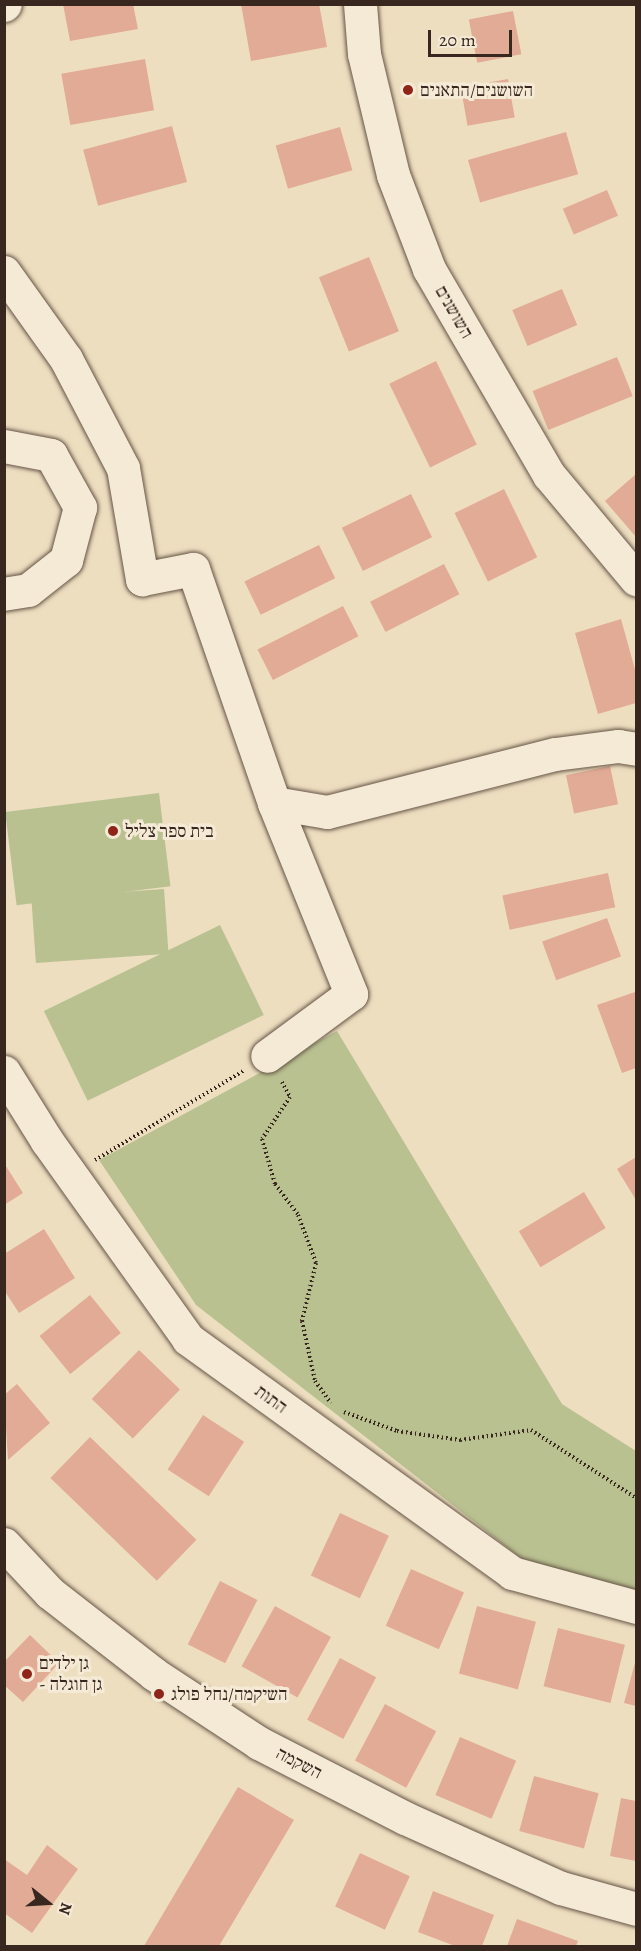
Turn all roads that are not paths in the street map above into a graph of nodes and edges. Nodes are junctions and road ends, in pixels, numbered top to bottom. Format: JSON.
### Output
{"nodes":[{"id":1,"x":360,"y":4,"type":"edge"},
{"id":2,"x":4,"y":272,"type":"edge"},
{"id":3,"x":4,"y":446,"type":"edge"},
{"id":4,"x":636,"y":579,"type":"edge"},
{"id":5,"x":4,"y":594,"type":"edge"},
{"id":6,"x":636,"y":749,"type":"edge"},
{"id":7,"x":274,"y":802,"type":"junction"},
{"id":8,"x":267,"y":1056,"type":"road end"},
{"id":9,"x":4,"y":1072,"type":"edge"},
{"id":10,"x":4,"y":1544,"type":"edge"},
{"id":11,"x":636,"y":1607,"type":"edge"},
{"id":12,"x":636,"y":1909,"type":"edge"}],
"edges":[{"from":1,"to":4,"type":"street","name":"השושנים"},
{"from":2,"to":7,"type":"street"},
{"from":3,"to":5,"type":"street"},
{"from":6,"to":7,"type":"street"},
{"from":7,"to":8,"type":"street"},
{"from":9,"to":11,"type":"street","name":"התות"},
{"from":10,"to":12,"type":"street","name":"השקמה"}]}
